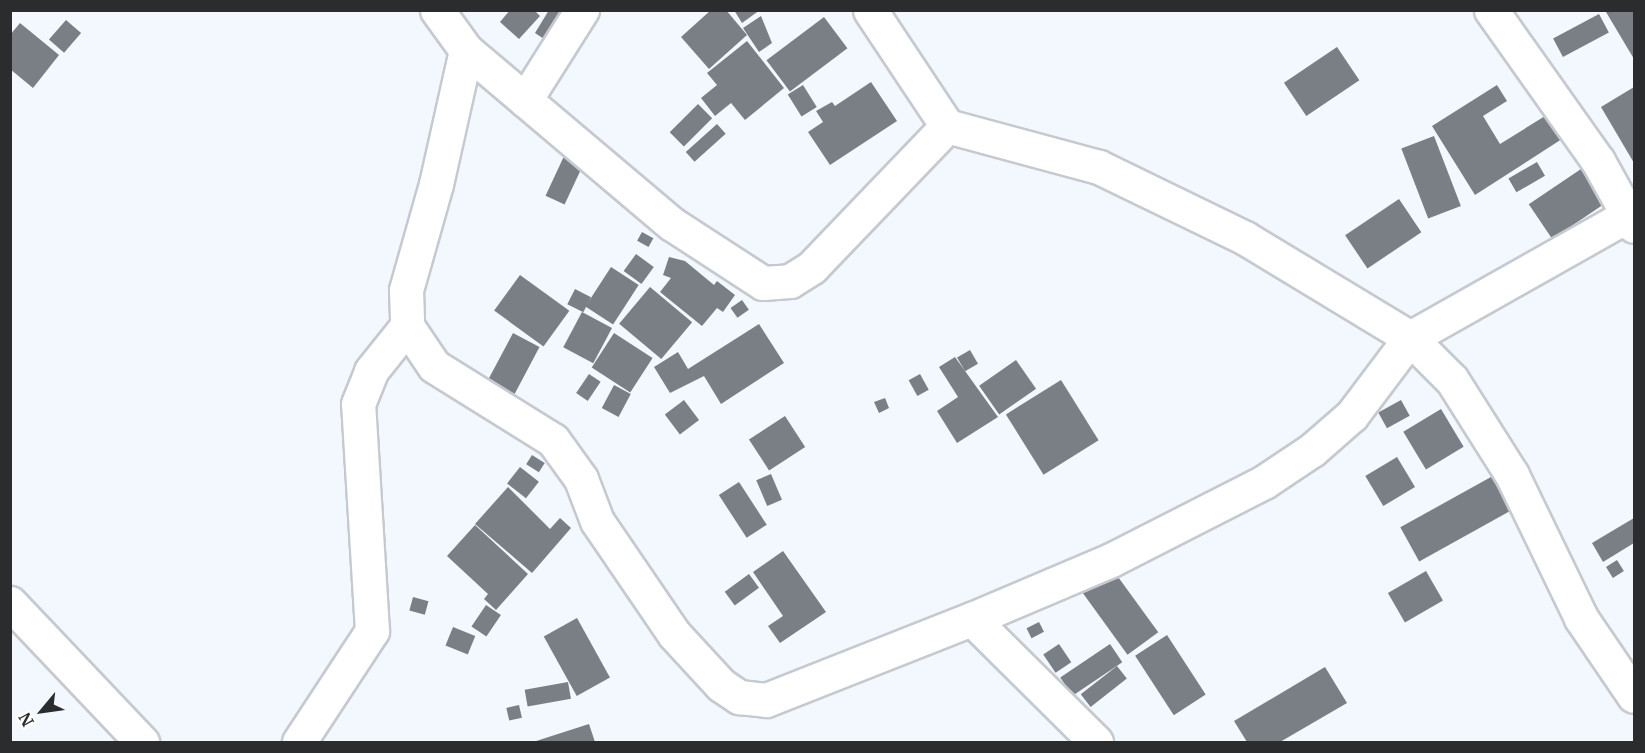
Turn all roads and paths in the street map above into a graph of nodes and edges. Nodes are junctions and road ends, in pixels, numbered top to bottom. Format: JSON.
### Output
{"nodes":[{"id":1,"x":437,"y":10,"type":"edge"},
{"id":2,"x":582,"y":10,"type":"edge"},
{"id":3,"x":870,"y":10,"type":"edge"},
{"id":4,"x":1491,"y":10,"type":"edge"},
{"id":5,"x":466,"y":50,"type":"junction"},
{"id":6,"x":525,"y":100,"type":"junction"},
{"id":7,"x":946,"y":126,"type":"junction"},
{"id":8,"x":1632,"y":218,"type":"edge"},
{"id":9,"x":407,"y":326,"type":"junction"},
{"id":10,"x":1410,"y":338,"type":"junction"},
{"id":11,"x":10,"y":603,"type":"edge"},
{"id":12,"x":972,"y":619,"type":"junction"},
{"id":13,"x":1635,"y":696,"type":"edge"},
{"id":14,"x":142,"y":742,"type":"edge"},
{"id":15,"x":299,"y":742,"type":"edge"},
{"id":16,"x":1096,"y":742,"type":"edge"}],
"edges":[{"from":1,"to":5,"type":"street"},
{"from":2,"to":6,"type":"street"},
{"from":3,"to":7,"type":"street"},
{"from":4,"to":8,"type":"street"},
{"from":5,"to":6,"type":"street"},
{"from":5,"to":9,"type":"street"},
{"from":6,"to":7,"type":"street"},
{"from":7,"to":10,"type":"street"},
{"from":8,"to":10,"type":"street"},
{"from":9,"to":12,"type":"street"},
{"from":9,"to":15,"type":"street"},
{"from":10,"to":12,"type":"street"},
{"from":10,"to":13,"type":"street"},
{"from":11,"to":14,"type":"street"},
{"from":12,"to":16,"type":"street"}]}
